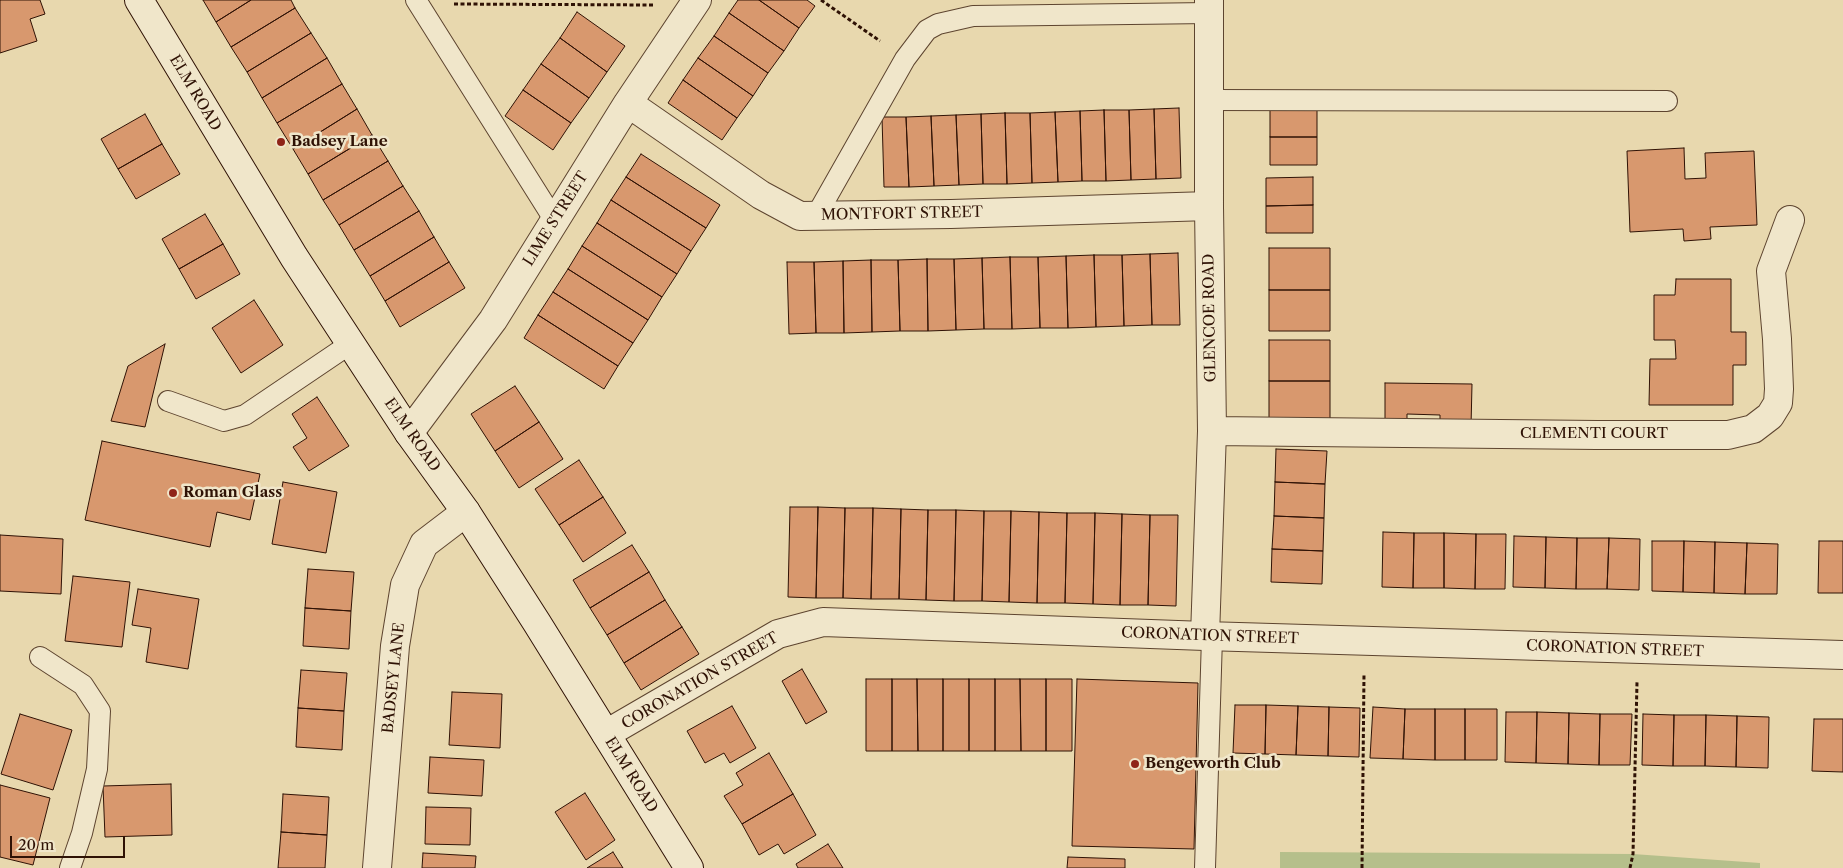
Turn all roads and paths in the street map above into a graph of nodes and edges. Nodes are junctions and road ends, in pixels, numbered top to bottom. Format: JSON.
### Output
{"nodes":[{"id":1,"x":139,"y":0,"type":"edge"},
{"id":2,"x":821,"y":0,"type":"edge"},
{"id":3,"x":417,"y":2,"type":"edge"},
{"id":4,"x":696,"y":2,"type":"edge"},
{"id":5,"x":1209,"y":6,"type":"edge"},
{"id":6,"x":905,"y":59,"type":"junction"},
{"id":7,"x":1209,"y":100,"type":"junction"},
{"id":8,"x":1667,"y":101,"type":"dead end"},
{"id":9,"x":628,"y":104,"type":"junction"},
{"id":10,"x":1209,"y":206,"type":"junction"},
{"id":11,"x":816,"y":216,"type":"junction"},
{"id":12,"x":1790,"y":220,"type":"dead end"},
{"id":13,"x":555,"y":221,"type":"junction"},
{"id":14,"x":350,"y":344,"type":"junction"},
{"id":15,"x":168,"y":401,"type":"dead end"},
{"id":16,"x":1212,"y":431,"type":"junction"},
{"id":17,"x":409,"y":433,"type":"junction"},
{"id":18,"x":466,"y":512,"type":"junction"},
{"id":19,"x":1208,"y":636,"type":"junction"},
{"id":20,"x":1364,"y":640,"type":"junction"},
{"id":21,"x":1637,"y":650,"type":"junction"},
{"id":22,"x":1843,"y":655,"type":"edge"},
{"id":23,"x":40,"y":657,"type":"dead end"},
{"id":24,"x":606,"y":734,"type":"junction"},
{"id":25,"x":70,"y":868,"type":"edge"},
{"id":26,"x":377,"y":868,"type":"edge"},
{"id":27,"x":689,"y":868,"type":"edge"},
{"id":28,"x":1204,"y":868,"type":"edge"},
{"id":29,"x":1362,"y":868,"type":"edge"},
{"id":30,"x":1630,"y":868,"type":"edge"}],
"edges":[{"from":1,"to":14,"type":"street","name":"ELM ROAD"},
{"from":2,"to":6,"type":"path"},
{"from":3,"to":4,"type":"path"},
{"from":3,"to":13,"type":"lane"},
{"from":4,"to":9,"type":"street","name":"LIME STREET"},
{"from":5,"to":6,"type":"lane"},
{"from":5,"to":7,"type":"street","name":"GLENCOE ROAD"},
{"from":6,"to":11,"type":"lane"},
{"from":7,"to":8,"type":"lane"},
{"from":7,"to":10,"type":"street","name":"GLENCOE ROAD"},
{"from":9,"to":11,"type":"street","name":"MONTFORT STREET"},
{"from":9,"to":13,"type":"street","name":"LIME STREET"},
{"from":10,"to":11,"type":"street","name":"MONTFORT STREET"},
{"from":10,"to":16,"type":"street","name":"GLENCOE ROAD"},
{"from":12,"to":16,"type":"street","name":"CLEMENTI COURT"},
{"from":13,"to":17,"type":"street","name":"LIME STREET"},
{"from":14,"to":15,"type":"lane"},
{"from":14,"to":17,"type":"street","name":"ELM ROAD"},
{"from":16,"to":19,"type":"street","name":"GLENCOE ROAD"},
{"from":17,"to":18,"type":"street","name":"ELM ROAD"},
{"from":18,"to":24,"type":"street","name":"ELM ROAD"},
{"from":18,"to":26,"type":"street","name":"BADSEY LANE"},
{"from":19,"to":20,"type":"street","name":"CORONATION STREET"},
{"from":19,"to":24,"type":"street","name":"CORONATION STREET"},
{"from":19,"to":28,"type":"lane"},
{"from":20,"to":21,"type":"street","name":"CORONATION STREET"},
{"from":20,"to":29,"type":"path"},
{"from":21,"to":22,"type":"street","name":"CORONATION STREET"},
{"from":21,"to":30,"type":"path"},
{"from":23,"to":25,"type":"lane"},
{"from":24,"to":27,"type":"street","name":"ELM ROAD"}]}
